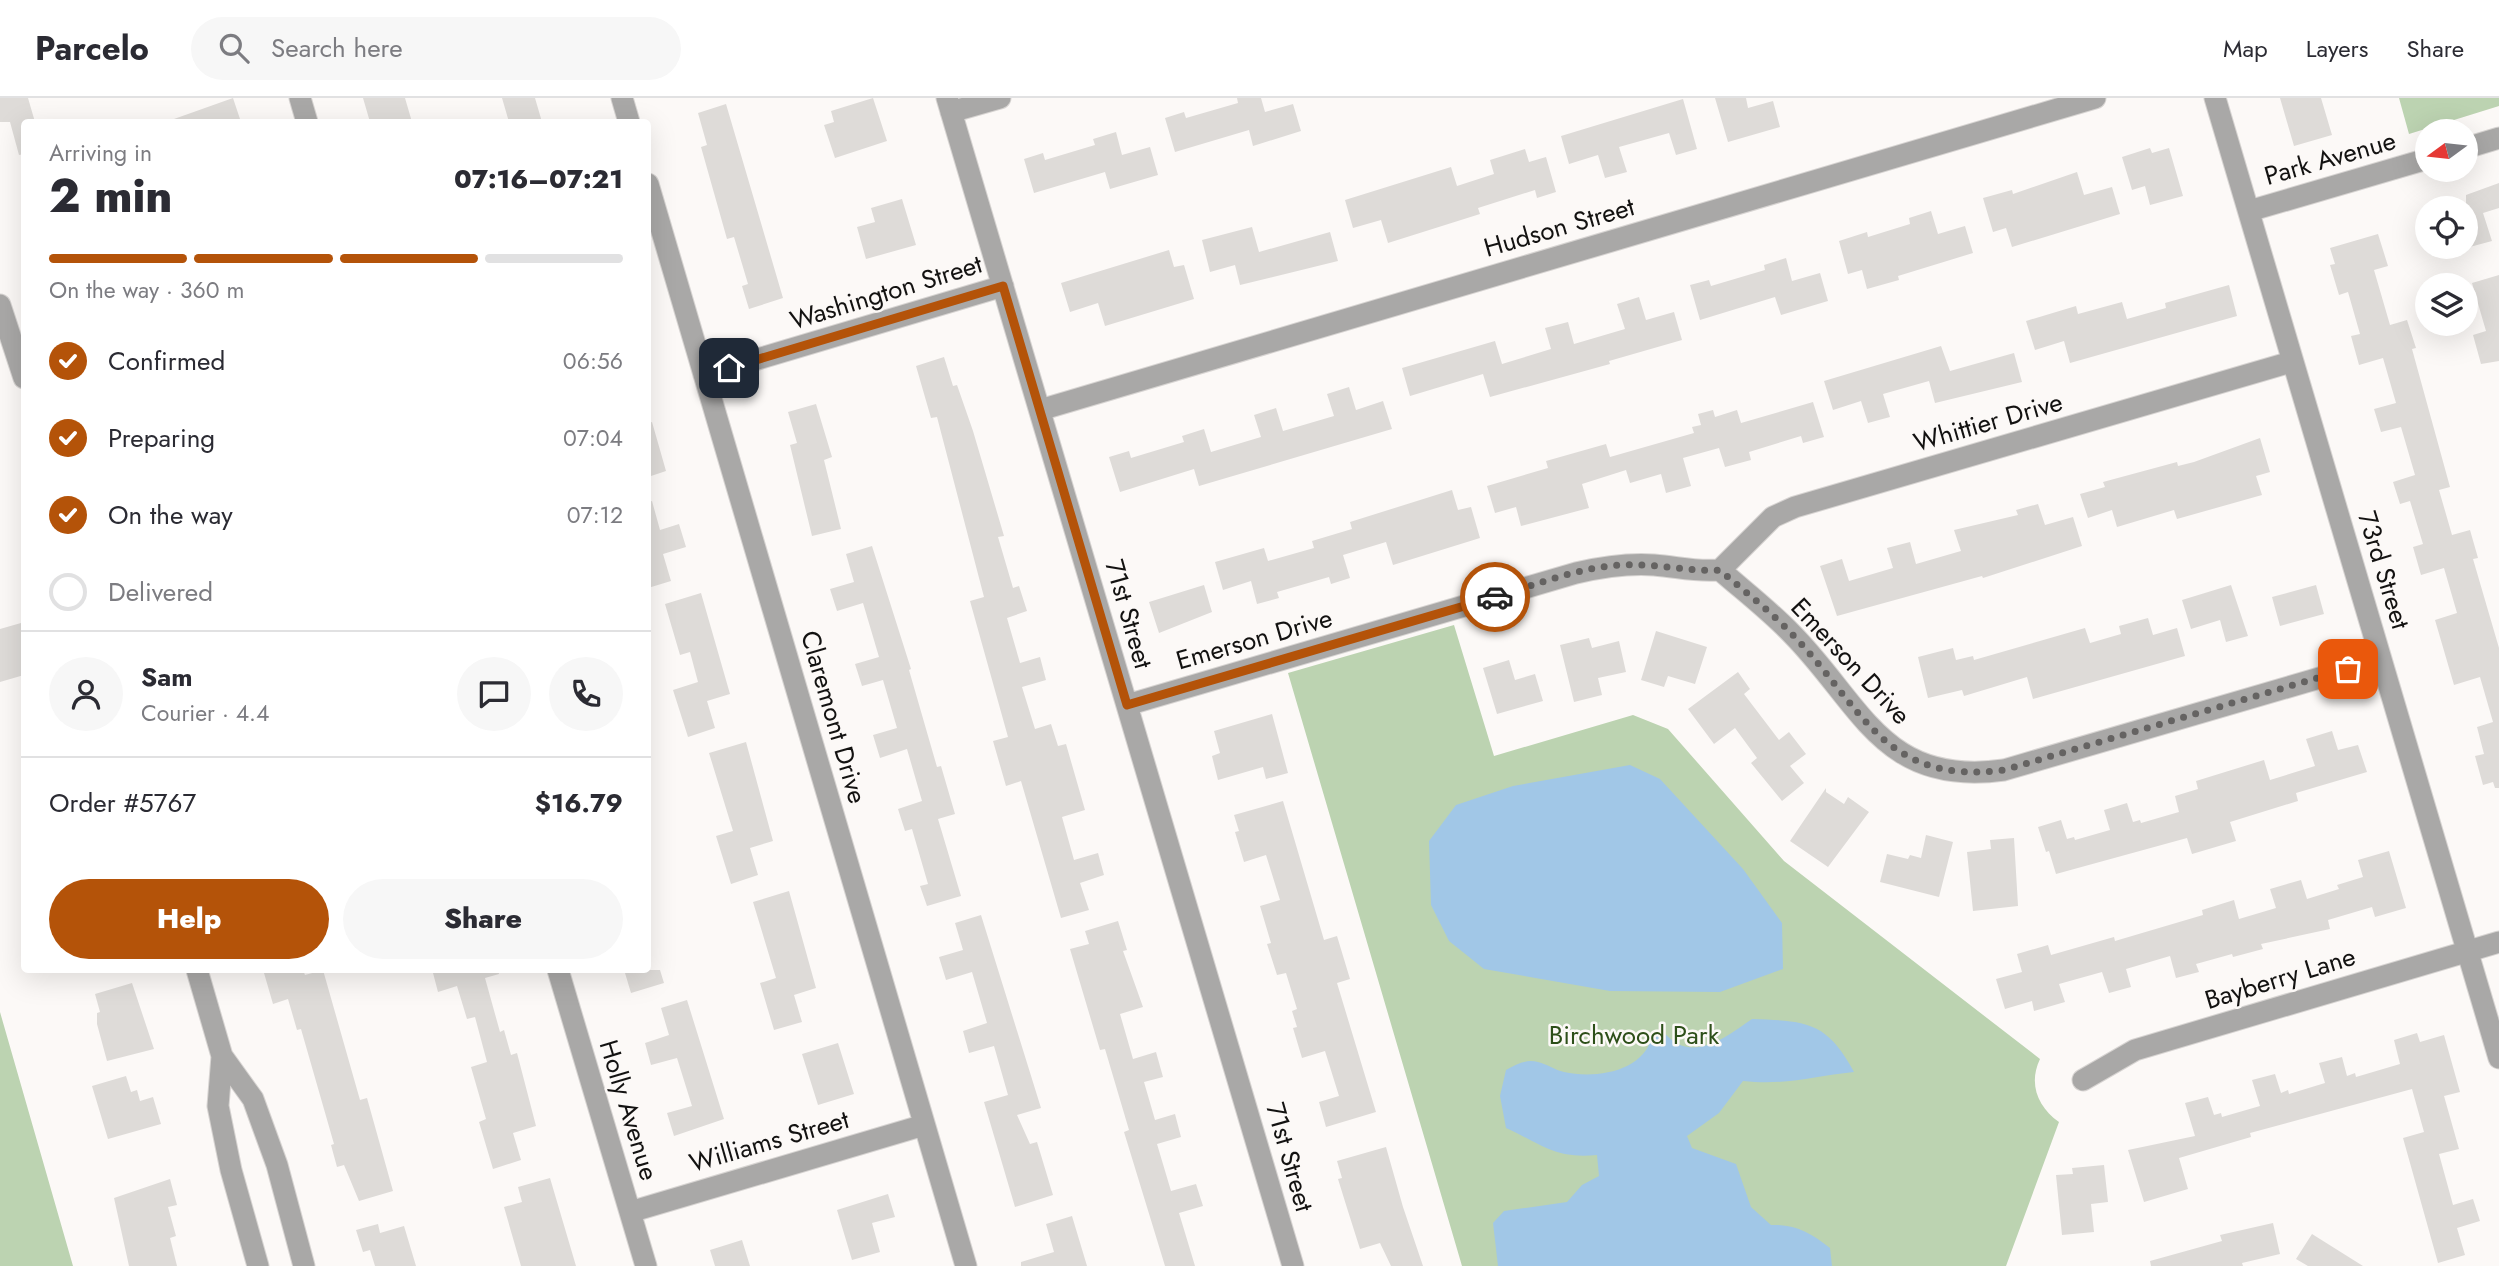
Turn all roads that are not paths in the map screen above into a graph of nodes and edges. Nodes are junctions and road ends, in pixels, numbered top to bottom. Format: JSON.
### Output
{"nodes":[{"id":1,"x":300,"y":98,"type":"edge"},
{"id":2,"x":622,"y":98,"type":"edge"},
{"id":3,"x":999,"y":98,"type":"edge"},
{"id":4,"x":2095,"y":98,"type":"edge"},
{"id":5,"x":2215,"y":98,"type":"edge"},
{"id":6,"x":949,"y":105,"type":"edge"},
{"id":7,"x":306,"y":119,"type":"edge"},
{"id":8,"x":628,"y":119,"type":"edge"},
{"id":9,"x":2499,"y":138,"type":"edge"},
{"id":10,"x":2478,"y":144,"type":"edge"},
{"id":11,"x":2415,"y":163,"type":"edge"},
{"id":12,"x":651,"y":208,"type":"edge"},
{"id":13,"x":2249,"y":211,"type":"junction"},
{"id":14,"x":654,"y":232,"type":"edge"},
{"id":15,"x":1003,"y":286,"type":"junction"},
{"id":16,"x":0,"y":305,"type":"edge"},
{"id":17,"x":2291,"y":362,"type":"junction"},
{"id":18,"x":21,"y":369,"type":"edge"},
{"id":19,"x":704,"y":375,"type":"junction"},
{"id":20,"x":1040,"y":410,"type":"junction"},
{"id":21,"x":1720,"y":570,"type":"junction"},
{"id":22,"x":2381,"y":660,"type":"junction"},
{"id":23,"x":1127,"y":705,"type":"junction"},
{"id":24,"x":2499,"y":942,"type":"edge"},
{"id":25,"x":2468,"y":951,"type":"junction"},
{"id":26,"x":198,"y":973,"type":"edge"},
{"id":27,"x":559,"y":973,"type":"edge"},
{"id":28,"x":222,"y":1056,"type":"junction"},
{"id":29,"x":2499,"y":1058,"type":"edge"},
{"id":30,"x":2083,"y":1080,"type":"dead end"},
{"id":31,"x":924,"y":1125,"type":"junction"},
{"id":32,"x":630,"y":1212,"type":"junction"},
{"id":33,"x":258,"y":1266,"type":"edge"},
{"id":34,"x":304,"y":1266,"type":"edge"},
{"id":35,"x":646,"y":1266,"type":"edge"},
{"id":36,"x":966,"y":1266,"type":"edge"},
{"id":37,"x":1293,"y":1266,"type":"edge"}],
"edges":[{"from":1,"to":7,"type":"street"},
{"from":2,"to":8,"type":"street"},
{"from":3,"to":6,"type":"street"},
{"from":4,"to":20,"type":"street","name":"Hudson Street"},
{"from":5,"to":13,"type":"street","name":"73rd Street"},
{"from":6,"to":15,"type":"street","name":"71st Street"},
{"from":9,"to":10,"type":"street"},
{"from":11,"to":13,"type":"street","name":"Park Avenue"},
{"from":12,"to":14,"type":"street","name":"Claremont Drive"},
{"from":13,"to":17,"type":"street","name":"73rd Street"},
{"from":14,"to":19,"type":"street","name":"Claremont Drive"},
{"from":15,"to":19,"type":"street","name":"Washington Street"},
{"from":15,"to":20,"type":"street","name":"71st Street"},
{"from":16,"to":18,"type":"street"},
{"from":17,"to":21,"type":"street","name":"Whittier Drive"},
{"from":17,"to":22,"type":"street","name":"73rd Street"},
{"from":19,"to":31,"type":"street","name":"Claremont Drive"},
{"from":20,"to":23,"type":"street","name":"71st Street"},
{"from":21,"to":22,"type":"street","name":"Emerson Drive"},
{"from":21,"to":23,"type":"street","name":"Emerson Drive"},
{"from":22,"to":25,"type":"street","name":"73rd Street"},
{"from":23,"to":37,"type":"street","name":"71st Street"},
{"from":24,"to":25,"type":"street","name":"Bayberry Lane"},
{"from":25,"to":29,"type":"street","name":"73rd Street"},
{"from":25,"to":30,"type":"street","name":"Bayberry Lane"},
{"from":26,"to":28,"type":"street"},
{"from":27,"to":32,"type":"street","name":"Holly Avenue"},
{"from":28,"to":33,"type":"street"},
{"from":28,"to":34,"type":"street"},
{"from":31,"to":32,"type":"street","name":"Williams Street"},
{"from":31,"to":36,"type":"street","name":"Claremont Drive"},
{"from":32,"to":35,"type":"street","name":"Holly Avenue"}]}
